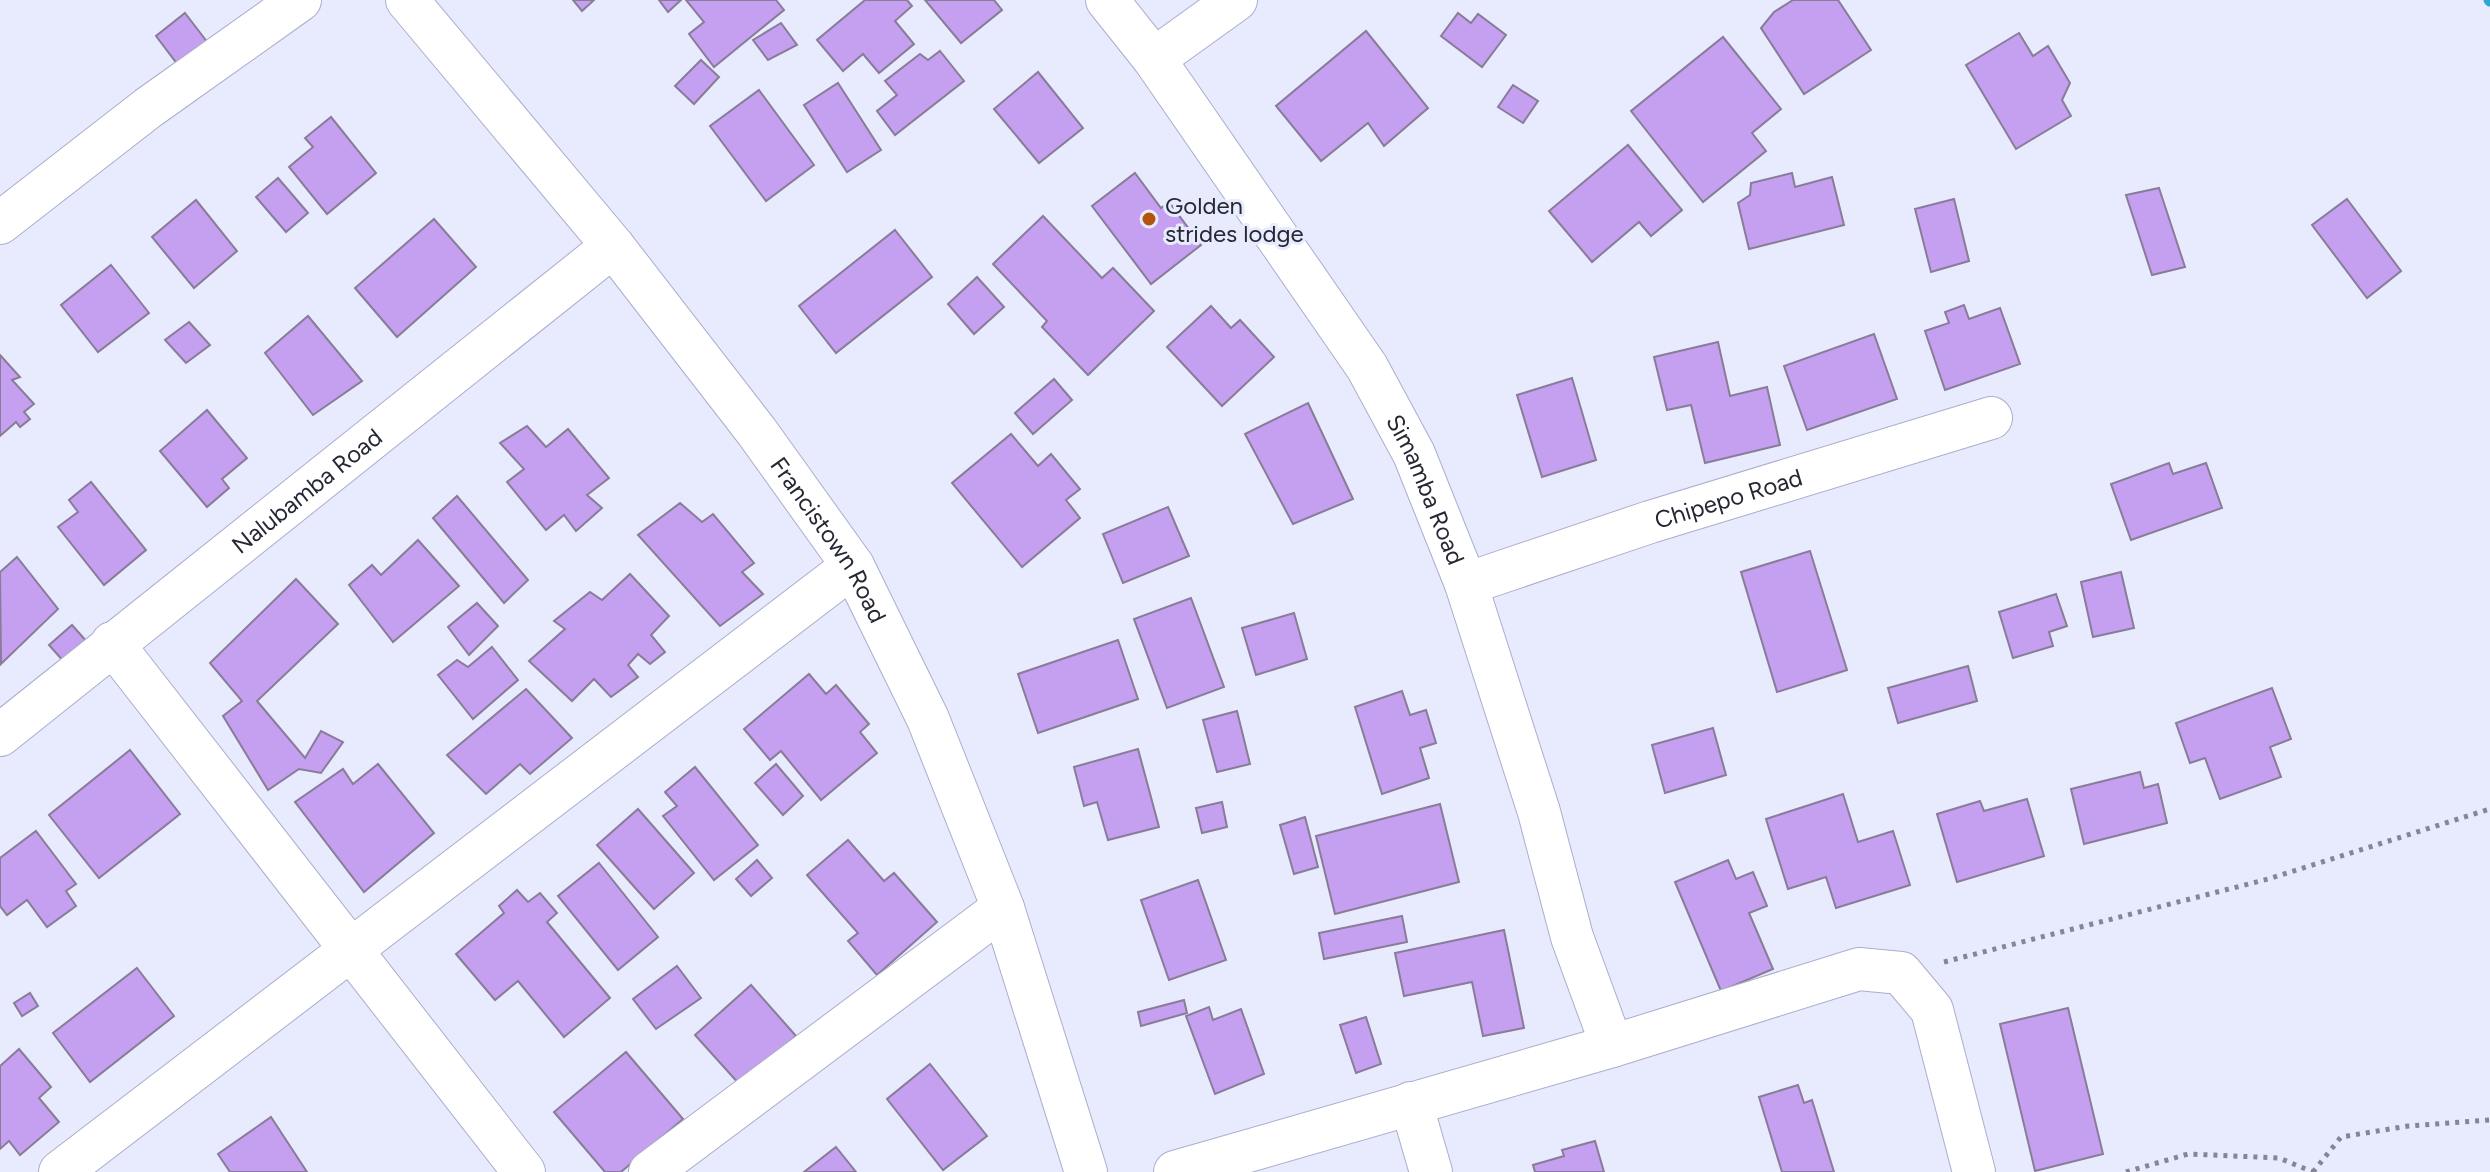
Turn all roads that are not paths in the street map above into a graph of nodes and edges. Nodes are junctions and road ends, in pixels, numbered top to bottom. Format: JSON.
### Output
{"nodes":[{"id":1,"x":300,"y":0,"type":"edge"},
{"id":2,"x":407,"y":0,"type":"edge"},
{"id":3,"x":1107,"y":0,"type":"edge"},
{"id":4,"x":1236,"y":0,"type":"edge"},
{"id":5,"x":1154,"y":59,"type":"junction"},
{"id":6,"x":0,"y":223,"type":"edge"},
{"id":7,"x":613,"y":246,"type":"junction"},
{"id":8,"x":1991,"y":418,"type":"dead end"},
{"id":9,"x":853,"y":566,"type":"junction"},
{"id":10,"x":1466,"y":584,"type":"junction"},
{"id":11,"x":112,"y":643,"type":"junction"},
{"id":12,"x":0,"y":735,"type":"edge"},
{"id":13,"x":1003,"y":908,"type":"junction"},
{"id":14,"x":350,"y":949,"type":"junction"},
{"id":15,"x":1612,"y":1046,"type":"junction"},
{"id":16,"x":1411,"y":1103,"type":"junction"},
{"id":17,"x":60,"y":1172,"type":"edge"},
{"id":18,"x":524,"y":1172,"type":"edge"},
{"id":19,"x":650,"y":1172,"type":"edge"},
{"id":20,"x":1086,"y":1172,"type":"edge"},
{"id":21,"x":1175,"y":1172,"type":"edge"},
{"id":22,"x":1431,"y":1172,"type":"edge"},
{"id":23,"x":1974,"y":1172,"type":"edge"}],
"edges":[{"from":1,"to":6,"type":"street"},
{"from":2,"to":7,"type":"street","name":"Francistown Road"},
{"from":3,"to":5,"type":"street","name":"Simamba Road"},
{"from":4,"to":5,"type":"street"},
{"from":5,"to":10,"type":"street","name":"Simamba Road"},
{"from":7,"to":9,"type":"street","name":"Francistown Road"},
{"from":7,"to":11,"type":"street","name":"Nalubamba Road"},
{"from":8,"to":10,"type":"street","name":"Chipepo Road"},
{"from":9,"to":13,"type":"street","name":"Francistown Road"},
{"from":9,"to":14,"type":"street"},
{"from":10,"to":15,"type":"street","name":"Simamba Road"},
{"from":11,"to":12,"type":"street","name":"Nalubamba Road"},
{"from":11,"to":14,"type":"street"},
{"from":13,"to":19,"type":"street"},
{"from":13,"to":20,"type":"street","name":"Francistown Road"},
{"from":14,"to":17,"type":"street"},
{"from":14,"to":18,"type":"street"},
{"from":15,"to":16,"type":"street"},
{"from":15,"to":23,"type":"street"},
{"from":16,"to":21,"type":"street"},
{"from":16,"to":22,"type":"street"}]}
